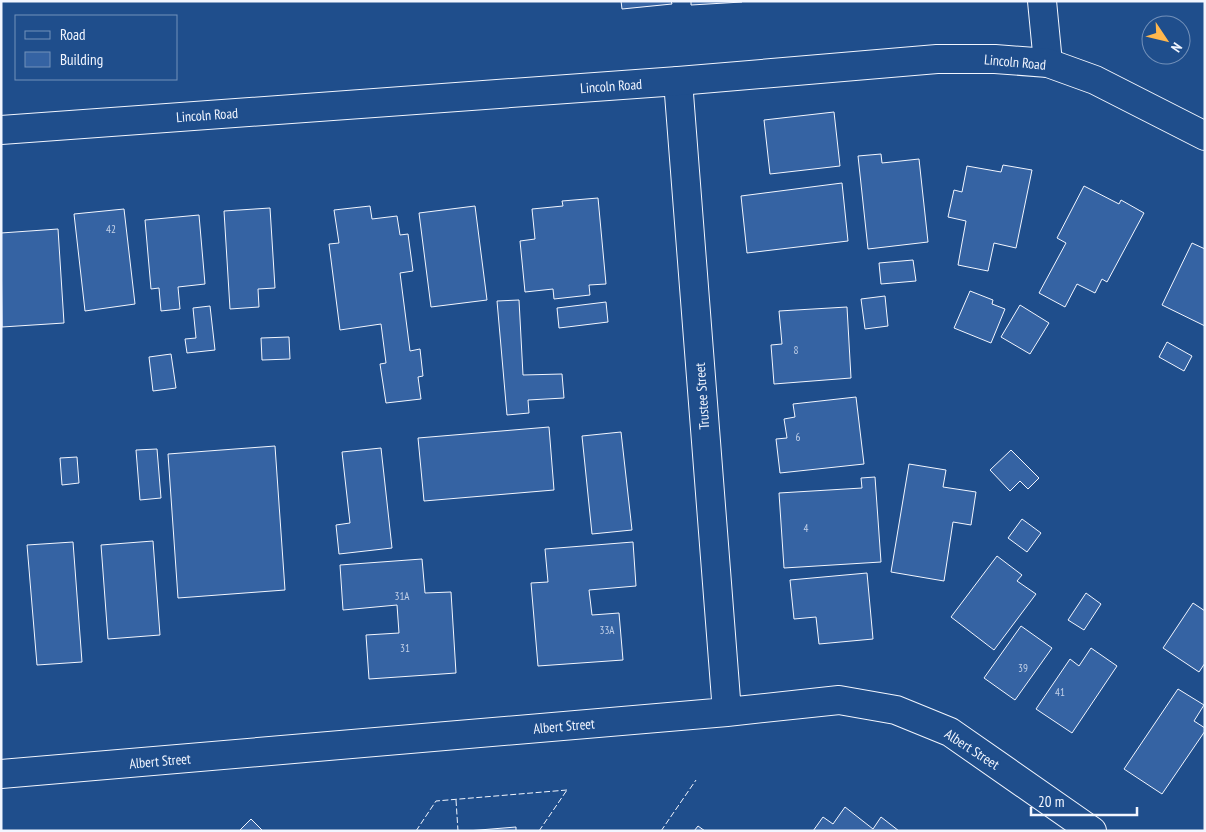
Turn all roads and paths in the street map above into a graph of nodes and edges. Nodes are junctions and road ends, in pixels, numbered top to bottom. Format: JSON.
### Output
{"nodes":[{"id":1,"x":1042,"y":1,"type":"edge"},
{"id":2,"x":1048,"y":63,"type":"junction"},
{"id":3,"x":678,"y":81,"type":"junction"},
{"id":4,"x":1,"y":130,"type":"edge"},
{"id":5,"x":1205,"y":136,"type":"edge"},
{"id":6,"x":727,"y":712,"type":"junction"},
{"id":7,"x":1,"y":774,"type":"edge"},
{"id":8,"x":1092,"y":831,"type":"edge"}],
"edges":[{"from":1,"to":2,"type":"street"},
{"from":2,"to":3,"type":"street","name":"Lincoln Road"},
{"from":2,"to":5,"type":"street","name":"Lincoln Road"},
{"from":3,"to":4,"type":"street","name":"Lincoln Road"},
{"from":3,"to":6,"type":"street","name":"Trustee Street"},
{"from":6,"to":7,"type":"street","name":"Albert Street"},
{"from":6,"to":8,"type":"street","name":"Albert Street"}]}
